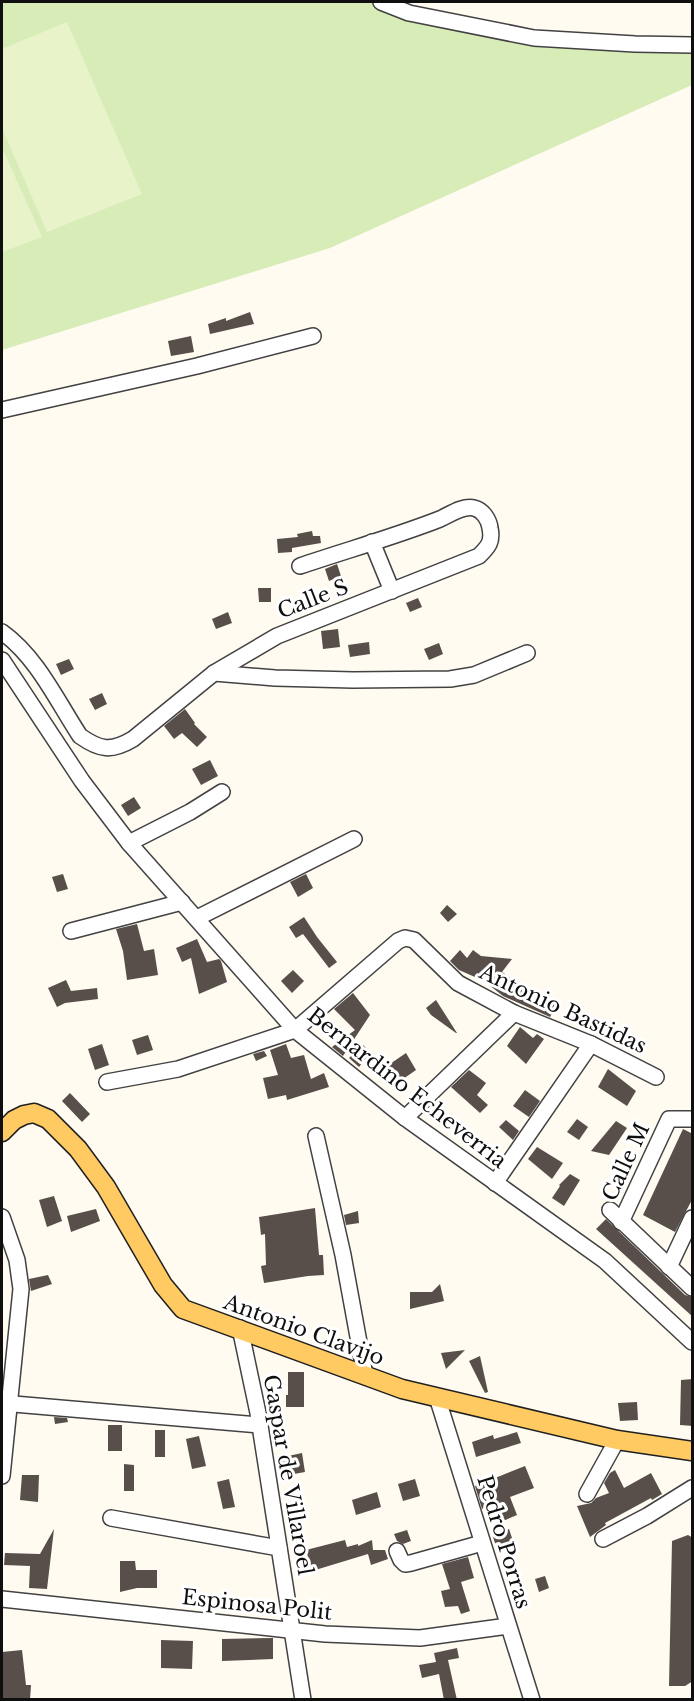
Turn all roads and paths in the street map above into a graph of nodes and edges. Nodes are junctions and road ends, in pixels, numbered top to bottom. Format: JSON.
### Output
{"nodes":[{"id":1,"x":381,"y":2,"type":"edge"},
{"id":2,"x":693,"y":45,"type":"edge"},
{"id":3,"x":313,"y":336,"type":"dead end"},
{"id":4,"x":2,"y":410,"type":"edge"},
{"id":5,"x":372,"y":542,"type":"junction"},
{"id":6,"x":300,"y":566,"type":"dead end"},
{"id":7,"x":392,"y":591,"type":"junction"},
{"id":8,"x":2,"y":632,"type":"edge"},
{"id":9,"x":527,"y":653,"type":"dead end"},
{"id":10,"x":3,"y":664,"type":"edge"},
{"id":11,"x":214,"y":672,"type":"junction"},
{"id":12,"x":222,"y":792,"type":"dead end"},
{"id":13,"x":354,"y":839,"type":"dead end"},
{"id":14,"x":129,"y":843,"type":"junction"},
{"id":15,"x":182,"y":902,"type":"junction"},
{"id":16,"x":196,"y":918,"type":"junction"},
{"id":17,"x":72,"y":931,"type":"dead end"},
{"id":18,"x":514,"y":1013,"type":"junction"},
{"id":19,"x":295,"y":1030,"type":"junction"},
{"id":20,"x":591,"y":1044,"type":"junction"},
{"id":21,"x":656,"y":1077,"type":"dead end"},
{"id":22,"x":107,"y":1082,"type":"dead end"},
{"id":23,"x":405,"y":1118,"type":"junction"},
{"id":24,"x":693,"y":1119,"type":"edge"},
{"id":25,"x":2,"y":1132,"type":"edge"},
{"id":26,"x":316,"y":1136,"type":"dead end"},
{"id":27,"x":495,"y":1183,"type":"junction"},
{"id":28,"x":610,"y":1210,"type":"dead end"},
{"id":29,"x":2,"y":1217,"type":"edge"},
{"id":30,"x":693,"y":1218,"type":"edge"},
{"id":31,"x":621,"y":1222,"type":"junction"},
{"id":32,"x":669,"y":1267,"type":"junction"},
{"id":33,"x":693,"y":1288,"type":"edge"},
{"id":34,"x":240,"y":1328,"type":"junction"},
{"id":35,"x":693,"y":1342,"type":"edge"},
{"id":36,"x":365,"y":1375,"type":"junction"},
{"id":37,"x":437,"y":1397,"type":"junction"},
{"id":38,"x":6,"y":1404,"type":"edge"},
{"id":39,"x":260,"y":1425,"type":"junction"},
{"id":40,"x":617,"y":1440,"type":"junction"},
{"id":41,"x":693,"y":1451,"type":"edge"},
{"id":42,"x":2,"y":1476,"type":"edge"},
{"id":43,"x":693,"y":1488,"type":"edge"},
{"id":44,"x":587,"y":1494,"type":"dead end"},
{"id":45,"x":111,"y":1518,"type":"dead end"},
{"id":46,"x":603,"y":1539,"type":"dead end"},
{"id":47,"x":482,"y":1543,"type":"junction"},
{"id":48,"x":279,"y":1548,"type":"junction"},
{"id":49,"x":397,"y":1551,"type":"dead end"},
{"id":50,"x":2,"y":1599,"type":"edge"},
{"id":51,"x":508,"y":1626,"type":"junction"},
{"id":52,"x":292,"y":1630,"type":"junction"},
{"id":53,"x":303,"y":1700,"type":"edge"},
{"id":54,"x":532,"y":1700,"type":"edge"}],
"edges":[{"from":1,"to":2,"type":"street"},
{"from":3,"to":4,"type":"street"},
{"from":5,"to":6,"type":"street","name":"Calle S"},
{"from":5,"to":7,"type":"street"},
{"from":5,"to":7,"type":"street","name":"Calle S"},
{"from":7,"to":11,"type":"street","name":"Calle S"},
{"from":8,"to":11,"type":"street","name":"Calle S"},
{"from":9,"to":11,"type":"street"},
{"from":10,"to":14,"type":"street","name":"Bernardino Echeverria"},
{"from":12,"to":14,"type":"street"},
{"from":13,"to":16,"type":"street"},
{"from":14,"to":15,"type":"street","name":"Bernardino Echeverria"},
{"from":15,"to":16,"type":"street","name":"Bernardino Echeverria"},
{"from":15,"to":17,"type":"street"},
{"from":16,"to":19,"type":"street","name":"Bernardino Echeverria"},
{"from":18,"to":19,"type":"street","name":"Antonio Bastidas"},
{"from":18,"to":20,"type":"street","name":"Antonio Bastidas"},
{"from":18,"to":23,"type":"street"},
{"from":19,"to":22,"type":"street"},
{"from":19,"to":23,"type":"street","name":"Bernardino Echeverria"},
{"from":20,"to":21,"type":"street","name":"Antonio Bastidas"},
{"from":20,"to":27,"type":"street"},
{"from":23,"to":27,"type":"street","name":"Bernardino Echeverria"},
{"from":24,"to":31,"type":"street","name":"Calle M"},
{"from":25,"to":34,"type":"main road","name":"Antonio Clavijo"},
{"from":26,"to":36,"type":"street"},
{"from":27,"to":35,"type":"street","name":"Bernardino Echeverria"},
{"from":28,"to":31,"type":"street"},
{"from":29,"to":38,"type":"street"},
{"from":30,"to":32,"type":"street"},
{"from":31,"to":32,"type":"street"},
{"from":32,"to":33,"type":"street"},
{"from":34,"to":36,"type":"main road","name":"Antonio Clavijo"},
{"from":34,"to":39,"type":"street","name":"Gaspar de Villaroel"},
{"from":36,"to":37,"type":"main road","name":"Antonio Clavijo"},
{"from":37,"to":40,"type":"main road","name":"Antonio Clavijo"},
{"from":37,"to":47,"type":"street","name":"Pedro Porras"},
{"from":38,"to":39,"type":"street"},
{"from":38,"to":42,"type":"street"},
{"from":39,"to":48,"type":"street","name":"Gaspar de Villaroel"},
{"from":40,"to":41,"type":"main road","name":"Antonio Clavijo"},
{"from":40,"to":44,"type":"street"},
{"from":43,"to":46,"type":"street"},
{"from":45,"to":48,"type":"street"},
{"from":47,"to":49,"type":"street"},
{"from":47,"to":51,"type":"street","name":"Pedro Porras"},
{"from":48,"to":52,"type":"street","name":"Gaspar de Villaroel"},
{"from":50,"to":52,"type":"street","name":"Espinosa Polit"},
{"from":51,"to":52,"type":"street","name":"Espinosa Polit"},
{"from":51,"to":54,"type":"street","name":"Pedro Porras"},
{"from":52,"to":53,"type":"street","name":"Gaspar de Villaroel"}]}
